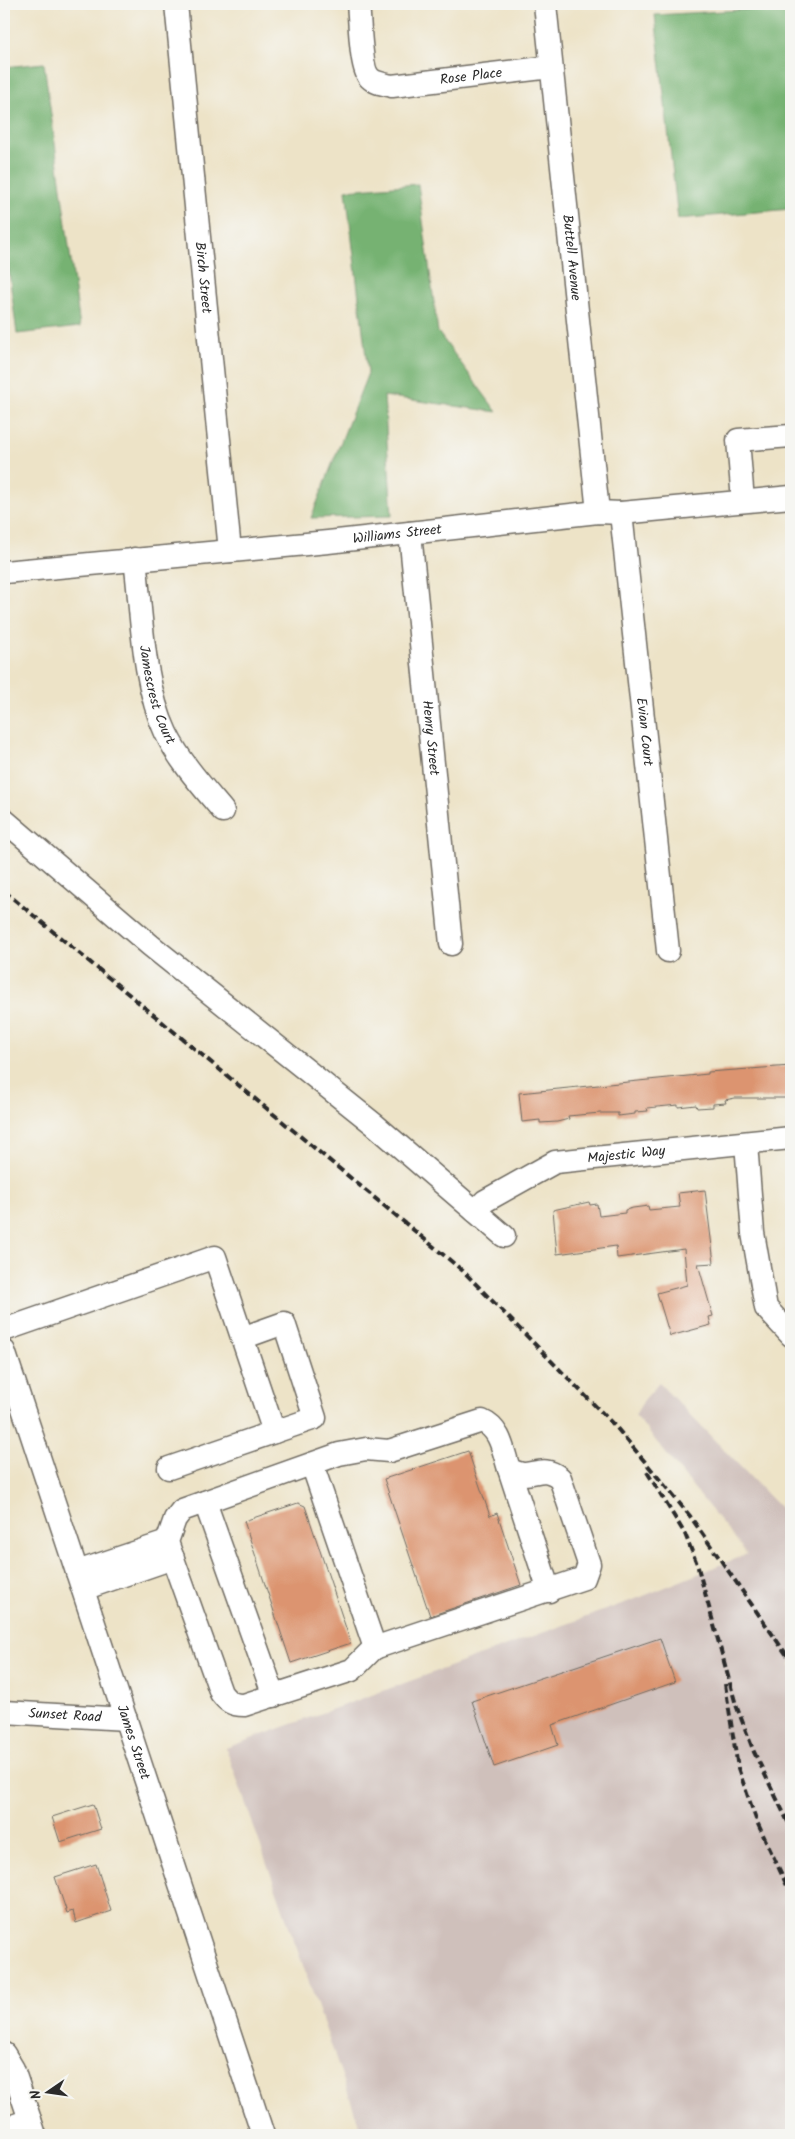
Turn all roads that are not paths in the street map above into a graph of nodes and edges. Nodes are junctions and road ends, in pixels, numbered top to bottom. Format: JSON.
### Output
{"nodes":[{"id":1,"x":176,"y":4,"type":"edge"},
{"id":2,"x":358,"y":4,"type":"edge"},
{"id":3,"x":545,"y":4,"type":"edge"},
{"id":4,"x":551,"y":67,"type":"junction"},
{"id":5,"x":791,"y":436,"type":"edge"},
{"id":6,"x":791,"y":497,"type":"edge"},
{"id":7,"x":743,"y":501,"type":"junction"},
{"id":8,"x":598,"y":512,"type":"junction"},
{"id":9,"x":621,"y":513,"type":"junction"},
{"id":10,"x":410,"y":533,"type":"junction"},
{"id":11,"x":230,"y":551,"type":"junction"},
{"id":12,"x":135,"y":560,"type":"junction"},
{"id":13,"x":4,"y":572,"type":"edge"},
{"id":14,"x":223,"y":811,"type":"dead end"},
{"id":15,"x":4,"y":820,"type":"edge"},
{"id":16,"x":452,"y":944,"type":"dead end"},
{"id":17,"x":668,"y":951,"type":"dead end"},
{"id":18,"x":791,"y":1138,"type":"edge"},
{"id":19,"x":746,"y":1143,"type":"junction"},
{"id":20,"x":475,"y":1211,"type":"junction"},
{"id":21,"x":504,"y":1236,"type":"dead end"},
{"id":22,"x":4,"y":1330,"type":"edge"},
{"id":23,"x":791,"y":1336,"type":"edge"},
{"id":24,"x":242,"y":1338,"type":"junction"},
{"id":25,"x":4,"y":1351,"type":"edge"},
{"id":26,"x":274,"y":1432,"type":"junction"},
{"id":27,"x":312,"y":1464,"type":"junction"},
{"id":28,"x":169,"y":1468,"type":"dead end"},
{"id":29,"x":509,"y":1469,"type":"junction"},
{"id":30,"x":205,"y":1502,"type":"junction"},
{"id":31,"x":170,"y":1550,"type":"junction"},
{"id":32,"x":80,"y":1581,"type":"junction"},
{"id":33,"x":549,"y":1591,"type":"junction"},
{"id":34,"x":375,"y":1648,"type":"junction"},
{"id":35,"x":274,"y":1696,"type":"junction"},
{"id":36,"x":4,"y":1712,"type":"edge"},
{"id":37,"x":126,"y":1719,"type":"junction"},
{"id":38,"x":4,"y":2054,"type":"edge"},
{"id":39,"x":4,"y":2128,"type":"edge"},
{"id":40,"x":33,"y":2128,"type":"edge"},
{"id":41,"x":264,"y":2135,"type":"edge"}],
"edges":[{"from":1,"to":11,"type":"street","name":"Birch Street"},
{"from":2,"to":4,"type":"street","name":"Rose Place"},
{"from":3,"to":4,"type":"street","name":"Buttell Avenue"},
{"from":4,"to":8,"type":"street","name":"Buttell Avenue"},
{"from":5,"to":7,"type":"street"},
{"from":6,"to":7,"type":"street","name":"Williams Street"},
{"from":7,"to":9,"type":"street","name":"Williams Street"},
{"from":8,"to":9,"type":"street","name":"Williams Street"},
{"from":8,"to":10,"type":"street","name":"Williams Street"},
{"from":9,"to":17,"type":"street","name":"Evian Court"},
{"from":10,"to":11,"type":"street","name":"Williams Street"},
{"from":10,"to":16,"type":"street","name":"Henry Street"},
{"from":11,"to":12,"type":"street","name":"Williams Street"},
{"from":12,"to":13,"type":"street","name":"Williams Street"},
{"from":12,"to":14,"type":"street","name":"Jamescrest Court"},
{"from":15,"to":20,"type":"street"},
{"from":18,"to":19,"type":"street","name":"Majestic Way"},
{"from":19,"to":20,"type":"street","name":"Majestic Way"},
{"from":19,"to":23,"type":"street"},
{"from":20,"to":21,"type":"street"},
{"from":22,"to":24,"type":"street"},
{"from":24,"to":26,"type":"street"},
{"from":24,"to":26,"type":"street"},
{"from":25,"to":32,"type":"street","name":"James Street"},
{"from":26,"to":28,"type":"street"},
{"from":27,"to":29,"type":"street"},
{"from":27,"to":30,"type":"street"},
{"from":27,"to":34,"type":"street"},
{"from":29,"to":33,"type":"street"},
{"from":29,"to":33,"type":"street"},
{"from":30,"to":31,"type":"street"},
{"from":30,"to":35,"type":"street"},
{"from":31,"to":32,"type":"street"},
{"from":31,"to":35,"type":"street"},
{"from":32,"to":37,"type":"street","name":"James Street"},
{"from":33,"to":34,"type":"street"},
{"from":34,"to":35,"type":"street"},
{"from":36,"to":37,"type":"street","name":"Sunset Road"},
{"from":37,"to":41,"type":"street","name":"James Street"},
{"from":38,"to":40,"type":"street"},
{"from":39,"to":40,"type":"street"}]}
